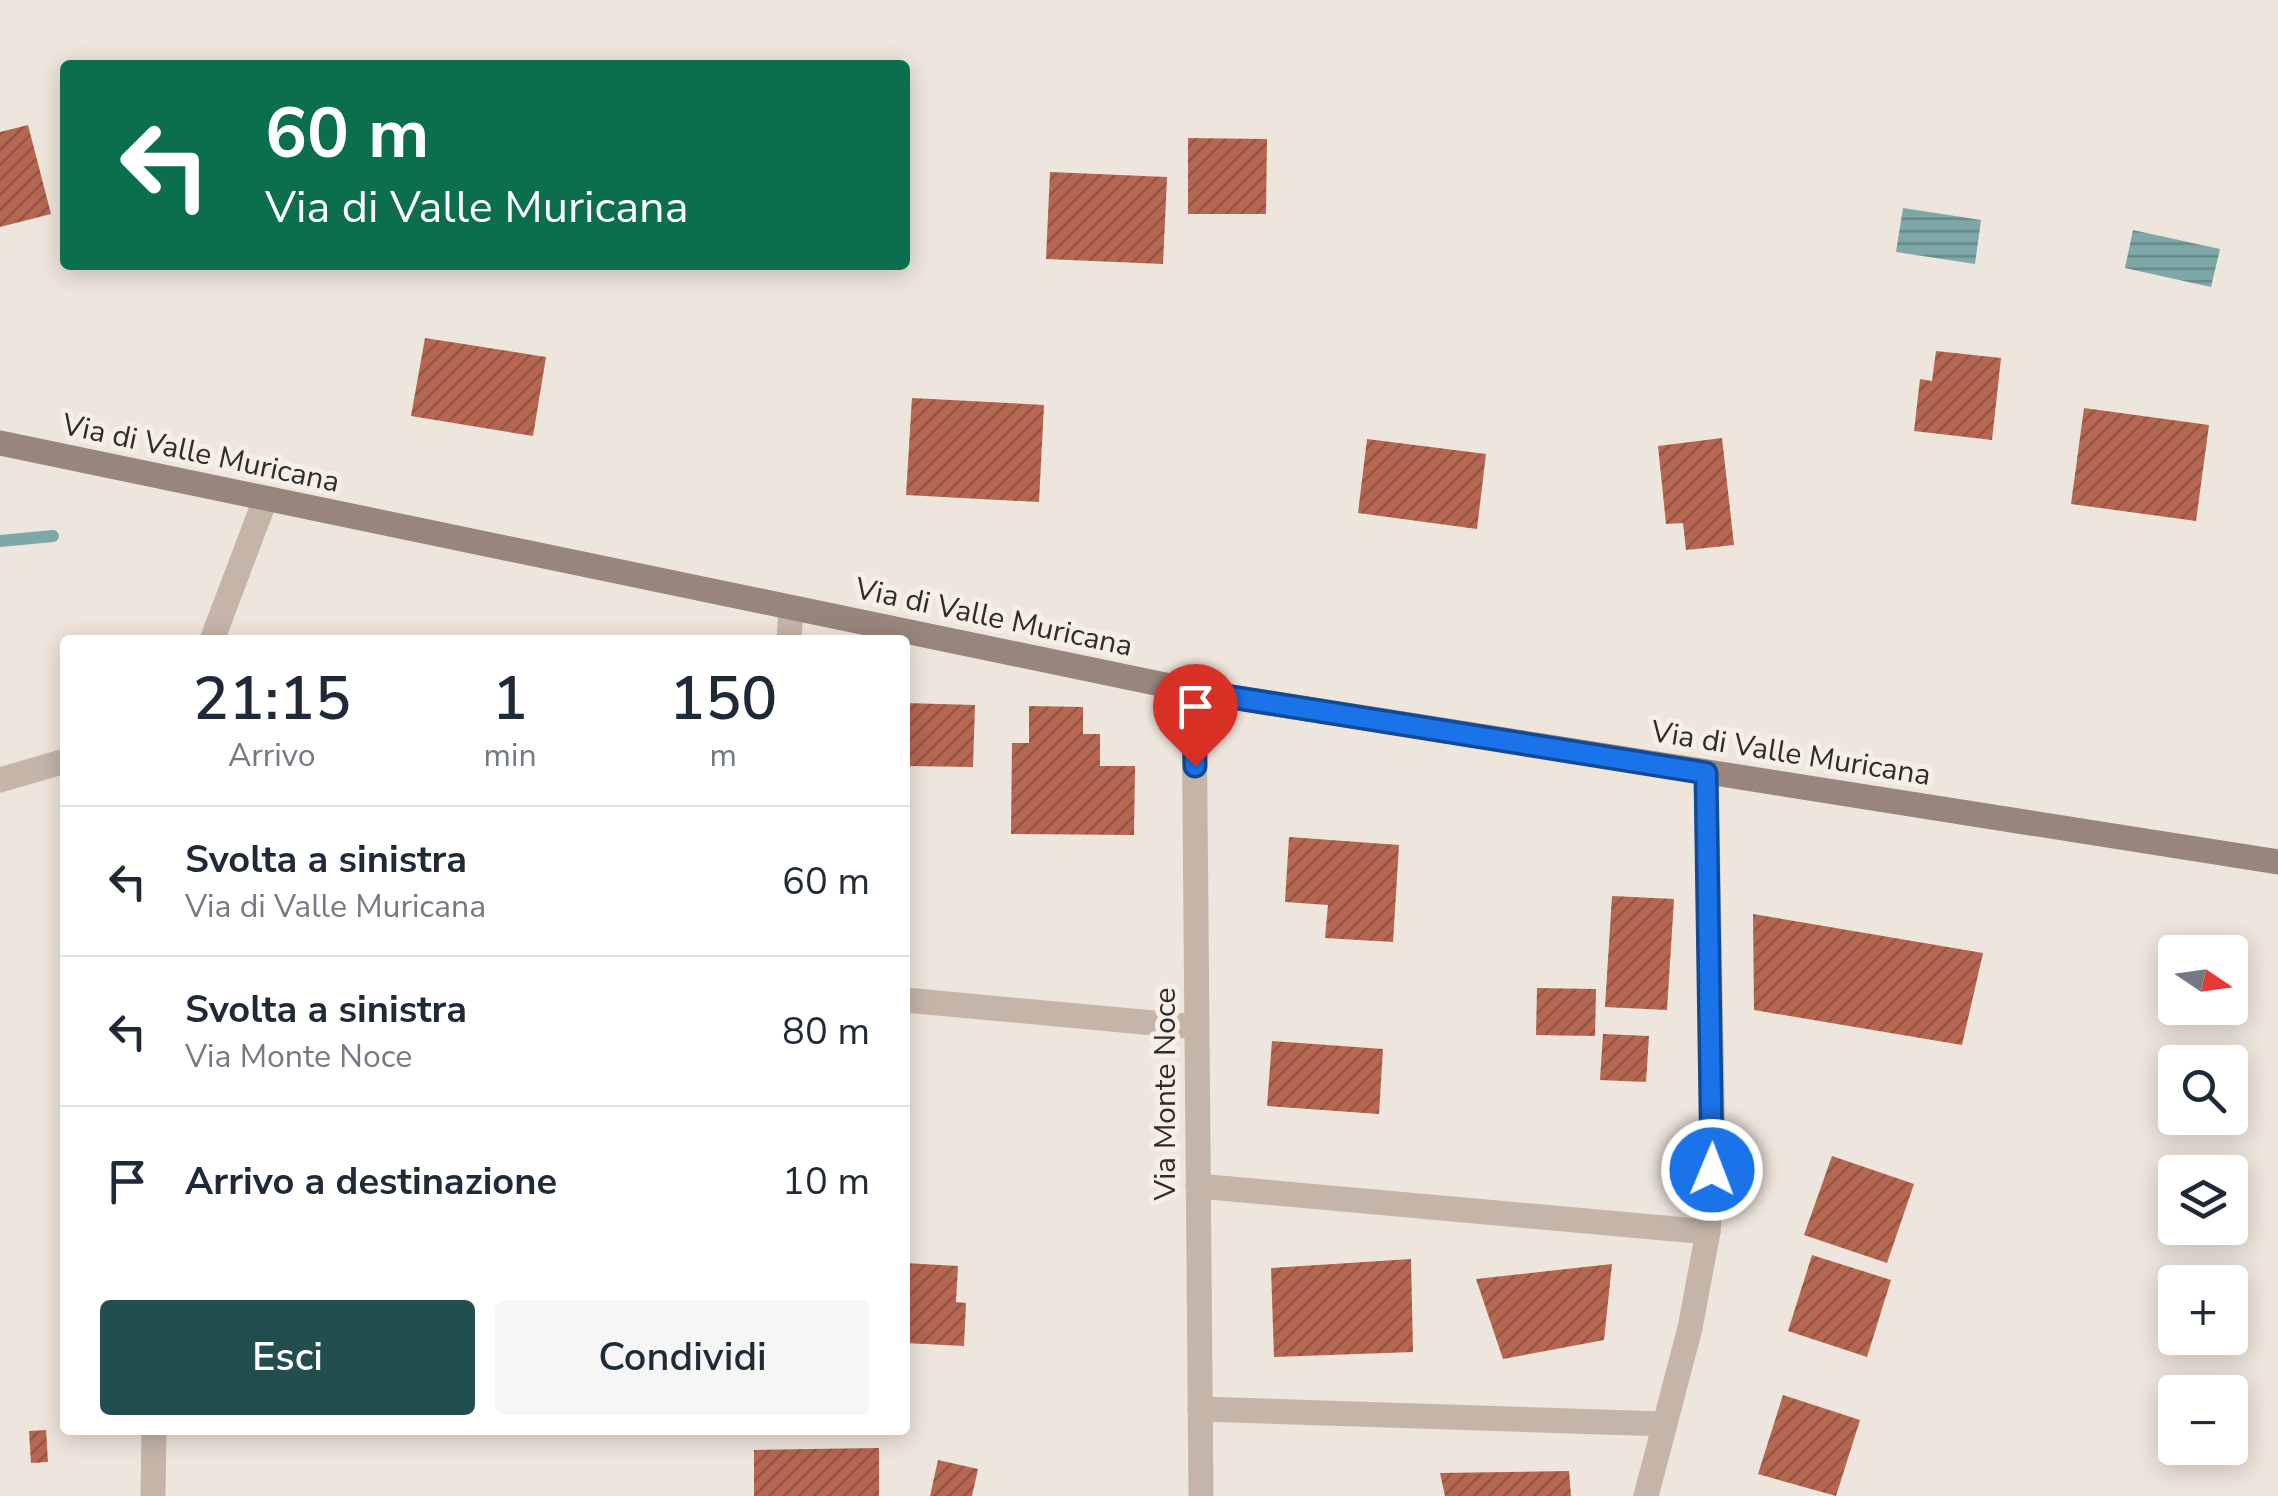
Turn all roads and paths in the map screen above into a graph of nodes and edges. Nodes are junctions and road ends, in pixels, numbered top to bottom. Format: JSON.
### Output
{"nodes":[{"id":1,"x":0,"y":443,"type":"edge"},
{"id":2,"x":265,"y":500,"type":"junction"},
{"id":3,"x":791,"y":608,"type":"junction"},
{"id":4,"x":214,"y":635,"type":"edge"},
{"id":5,"x":789,"y":635,"type":"edge"},
{"id":6,"x":1194,"y":691,"type":"junction"},
{"id":7,"x":60,"y":762,"type":"edge"},
{"id":8,"x":1706,"y":773,"type":"junction"},
{"id":9,"x":0,"y":780,"type":"edge"},
{"id":10,"x":2278,"y":862,"type":"edge"},
{"id":11,"x":910,"y":1000,"type":"edge"},
{"id":12,"x":1197,"y":1028,"type":"junction"},
{"id":13,"x":1198,"y":1186,"type":"junction"},
{"id":14,"x":1708,"y":1232,"type":"junction"},
{"id":15,"x":1200,"y":1410,"type":"junction"},
{"id":16,"x":1666,"y":1424,"type":"junction"},
{"id":17,"x":154,"y":1435,"type":"edge"},
{"id":18,"x":153,"y":1496,"type":"edge"},
{"id":19,"x":1201,"y":1496,"type":"edge"},
{"id":20,"x":1646,"y":1496,"type":"edge"}],
"edges":[{"from":1,"to":2,"type":"street","name":"Via di Valle Muricana"},
{"from":2,"to":3,"type":"street","name":"Via di Valle Muricana"},
{"from":2,"to":4,"type":"street"},
{"from":3,"to":5,"type":"street"},
{"from":3,"to":6,"type":"street","name":"Via di Valle Muricana"},
{"from":6,"to":8,"type":"street","name":"Via di Valle Muricana"},
{"from":6,"to":12,"type":"street","name":"Via Monte Noce"},
{"from":7,"to":9,"type":"street"},
{"from":8,"to":10,"type":"street","name":"Via di Valle Muricana"},
{"from":8,"to":14,"type":"street"},
{"from":11,"to":12,"type":"street"},
{"from":12,"to":13,"type":"street","name":"Via Monte Noce"},
{"from":13,"to":14,"type":"street"},
{"from":13,"to":15,"type":"street","name":"Via Monte Noce"},
{"from":14,"to":16,"type":"street"},
{"from":15,"to":16,"type":"street"},
{"from":15,"to":19,"type":"street","name":"Via Monte Noce"},
{"from":16,"to":20,"type":"street"},
{"from":17,"to":18,"type":"street"}]}
